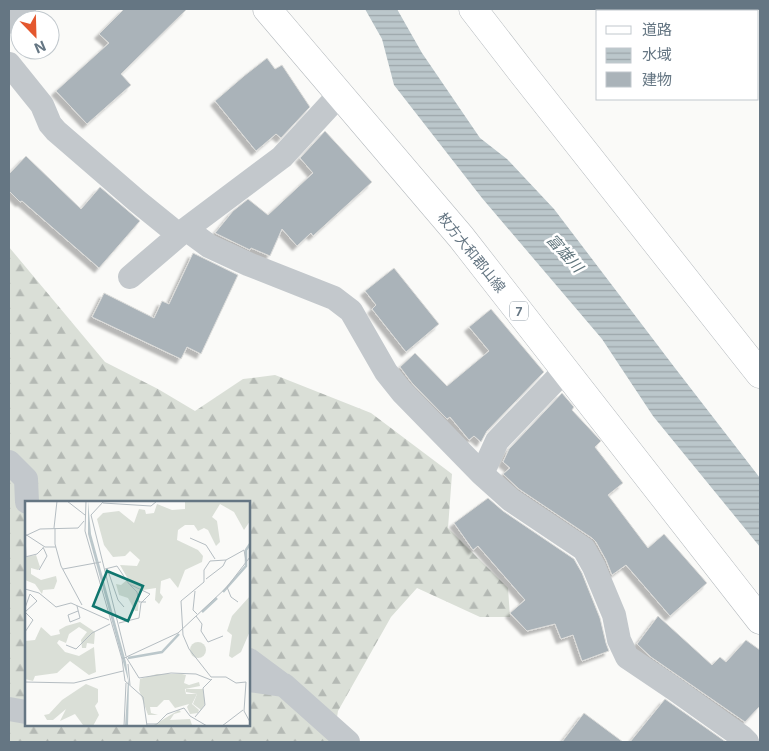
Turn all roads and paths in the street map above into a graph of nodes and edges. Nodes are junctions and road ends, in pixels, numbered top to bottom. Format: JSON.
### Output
{"nodes":[{"id":1,"x":24,"y":9,"type":"edge"},
{"id":2,"x":268,"y":9,"type":"edge"},
{"id":3,"x":473,"y":9,"type":"edge"},
{"id":4,"x":9,"y":22,"type":"edge"},
{"id":5,"x":9,"y":64,"type":"edge"},
{"id":6,"x":340,"y":94,"type":"junction"},
{"id":7,"x":182,"y":232,"type":"junction"},
{"id":8,"x":130,"y":277,"type":"dead end"},
{"id":9,"x":564,"y":370,"type":"junction"},
{"id":10,"x":760,"y":374,"type":"edge"},
{"id":11,"x":9,"y":462,"type":"edge"},
{"id":12,"x":482,"y":474,"type":"junction"},
{"id":13,"x":27,"y":501,"type":"edge"},
{"id":14,"x":760,"y":620,"type":"edge"},
{"id":15,"x":250,"y":661,"type":"edge"},
{"id":16,"x":250,"y":680,"type":"edge"},
{"id":17,"x":284,"y":686,"type":"junction"},
{"id":18,"x":9,"y":709,"type":"edge"},
{"id":19,"x":25,"y":712,"type":"edge"},
{"id":20,"x":348,"y":742,"type":"edge"},
{"id":21,"x":747,"y":742,"type":"edge"}],
"edges":[{"from":1,"to":4,"type":"street"},
{"from":2,"to":6,"type":"main road","name":"枚方大和郡山線","number":"7"},
{"from":3,"to":10,"type":"main road"},
{"from":5,"to":7,"type":"street"},
{"from":6,"to":7,"type":"street"},
{"from":6,"to":9,"type":"main road","name":"枚方大和郡山線","number":"7"},
{"from":7,"to":8,"type":"street"},
{"from":7,"to":12,"type":"street"},
{"from":9,"to":12,"type":"street"},
{"from":9,"to":14,"type":"main road","name":"枚方大和郡山線","number":"7"},
{"from":11,"to":13,"type":"street"},
{"from":12,"to":21,"type":"street"},
{"from":15,"to":17,"type":"street"},
{"from":16,"to":17,"type":"street"},
{"from":17,"to":20,"type":"street"},
{"from":18,"to":19,"type":"street"}]}
